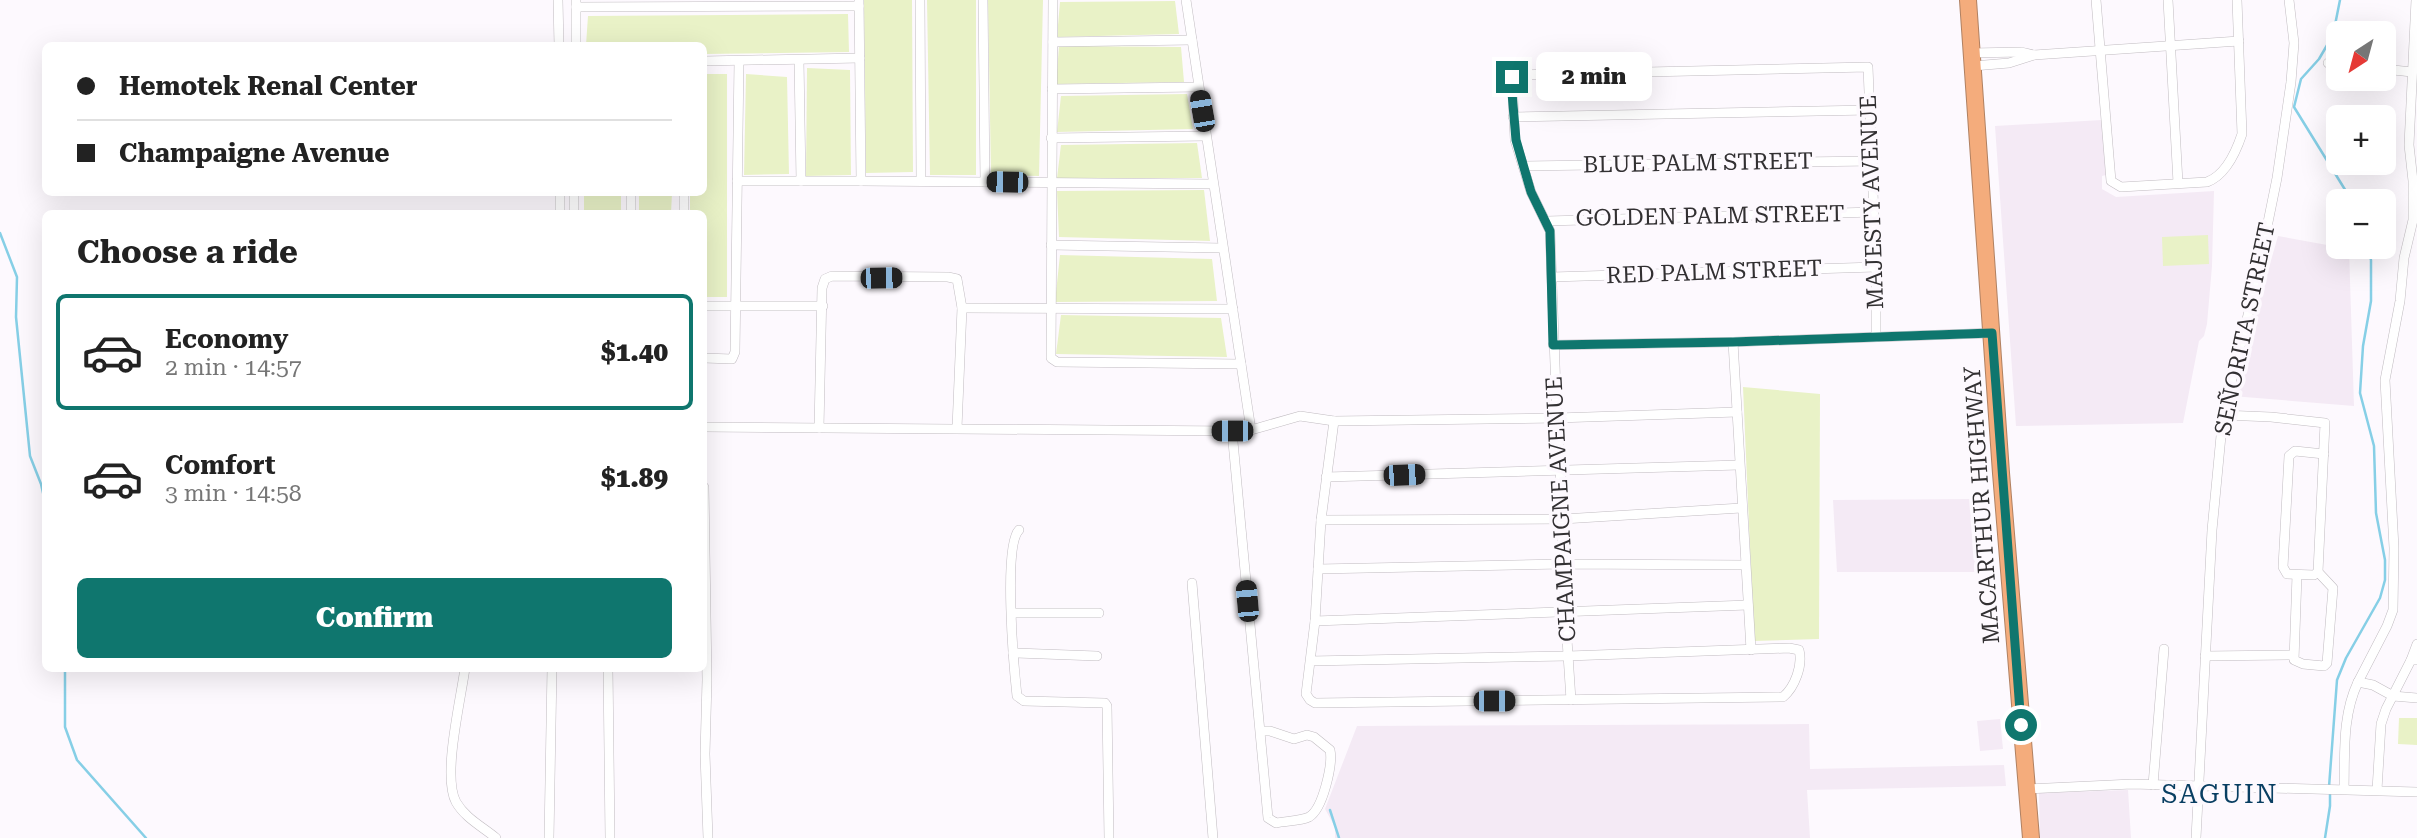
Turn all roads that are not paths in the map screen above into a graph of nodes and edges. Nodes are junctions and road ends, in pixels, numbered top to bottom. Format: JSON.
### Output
{"nodes":[{"id":1,"x":558,"y":0,"type":"edge"},
{"id":2,"x":920,"y":0,"type":"edge"},
{"id":3,"x":983,"y":0,"type":"edge"},
{"id":4,"x":1053,"y":0,"type":"edge"},
{"id":5,"x":1186,"y":0,"type":"edge"},
{"id":6,"x":1968,"y":0,"type":"edge"},
{"id":7,"x":2096,"y":0,"type":"edge"},
{"id":8,"x":2168,"y":0,"type":"edge"},
{"id":9,"x":2237,"y":0,"type":"edge"},
{"id":10,"x":2289,"y":0,"type":"edge"},
{"id":11,"x":2416,"y":0,"type":"edge"},
{"id":12,"x":859,"y":3,"type":"edge"},
{"id":13,"x":576,"y":4,"type":"edge"},
{"id":14,"x":1192,"y":40,"type":"junction"},
{"id":15,"x":2415,"y":40,"type":"edge"},
{"id":16,"x":2239,"y":41,"type":"junction"},
{"id":17,"x":559,"y":42,"type":"edge"},
{"id":18,"x":576,"y":42,"type":"edge"},
{"id":19,"x":1053,"y":42,"type":"junction"},
{"id":20,"x":2171,"y":46,"type":"junction"},
{"id":21,"x":2099,"y":50,"type":"junction"},
{"id":22,"x":860,"y":58,"type":"junction"},
{"id":23,"x":799,"y":60,"type":"junction"},
{"id":24,"x":1972,"y":60,"type":"junction"},
{"id":25,"x":707,"y":61,"type":"edge"},
{"id":26,"x":739,"y":61,"type":"junction"},
{"id":27,"x":2396,"y":70,"type":"edge"},
{"id":28,"x":2412,"y":72,"type":"junction"},
{"id":29,"x":1515,"y":75,"type":"joint"},
{"id":30,"x":1198,"y":87,"type":"junction"},
{"id":31,"x":1052,"y":89,"type":"junction"},
{"id":32,"x":1870,"y":110,"type":"junction"},
{"id":33,"x":1513,"y":117,"type":"junction"},
{"id":34,"x":1206,"y":136,"type":"junction"},
{"id":35,"x":1051,"y":138,"type":"junction"},
{"id":36,"x":1873,"y":161,"type":"junction"},
{"id":37,"x":1523,"y":166,"type":"junction"},
{"id":38,"x":737,"y":181,"type":"junction"},
{"id":39,"x":800,"y":181,"type":"junction"},
{"id":40,"x":861,"y":181,"type":"junction"},
{"id":41,"x":921,"y":181,"type":"junction"},
{"id":42,"x":2415,"y":181,"type":"edge"},
{"id":43,"x":985,"y":182,"type":"junction"},
{"id":44,"x":1051,"y":183,"type":"junction"},
{"id":45,"x":2178,"y":183,"type":"junction"},
{"id":46,"x":1212,"y":184,"type":"junction"},
{"id":47,"x":1874,"y":212,"type":"junction"},
{"id":48,"x":1547,"y":221,"type":"junction"},
{"id":49,"x":1051,"y":245,"type":"junction"},
{"id":50,"x":1222,"y":248,"type":"junction"},
{"id":51,"x":1876,"y":267,"type":"junction"},
{"id":52,"x":1552,"y":277,"type":"junction"},
{"id":53,"x":707,"y":306,"type":"edge"},
{"id":54,"x":736,"y":306,"type":"junction"},
{"id":55,"x":823,"y":306,"type":"junction"},
{"id":56,"x":962,"y":308,"type":"junction"},
{"id":57,"x":1233,"y":309,"type":"junction"},
{"id":58,"x":1051,"y":310,"type":"junction"},
{"id":59,"x":1992,"y":333,"type":"junction"},
{"id":60,"x":1876,"y":337,"type":"junction"},
{"id":61,"x":1733,"y":342,"type":"junction"},
{"id":62,"x":1553,"y":345,"type":"junction"},
{"id":63,"x":707,"y":358,"type":"edge"},
{"id":64,"x":1241,"y":364,"type":"junction"},
{"id":65,"x":1737,"y":411,"type":"junction"},
{"id":66,"x":2223,"y":415,"type":"junction"},
{"id":67,"x":1557,"y":418,"type":"junction"},
{"id":68,"x":1334,"y":421,"type":"junction"},
{"id":69,"x":707,"y":427,"type":"edge"},
{"id":70,"x":819,"y":428,"type":"junction"},
{"id":71,"x":957,"y":428,"type":"junction"},
{"id":72,"x":1251,"y":430,"type":"junction"},
{"id":73,"x":1232,"y":431,"type":"junction"},
{"id":74,"x":2324,"y":454,"type":"junction"},
{"id":75,"x":1739,"y":465,"type":"junction"},
{"id":76,"x":1560,"y":471,"type":"junction"},
{"id":77,"x":1326,"y":477,"type":"junction"},
{"id":78,"x":1741,"y":508,"type":"junction"},
{"id":79,"x":1563,"y":519,"type":"junction"},
{"id":80,"x":1321,"y":520,"type":"junction"},
{"id":81,"x":1019,"y":530,"type":"dead end"},
{"id":82,"x":1562,"y":564,"type":"junction"},
{"id":83,"x":1745,"y":565,"type":"junction"},
{"id":84,"x":1318,"y":569,"type":"junction"},
{"id":85,"x":2318,"y":572,"type":"junction"},
{"id":86,"x":2297,"y":575,"type":"junction"},
{"id":87,"x":1192,"y":583,"type":"dead end"},
{"id":88,"x":1748,"y":605,"type":"junction"},
{"id":89,"x":1564,"y":611,"type":"junction"},
{"id":90,"x":1012,"y":613,"type":"junction"},
{"id":91,"x":1099,"y":613,"type":"dead end"},
{"id":92,"x":1315,"y":621,"type":"junction"},
{"id":93,"x":2417,"y":644,"type":"edge"},
{"id":94,"x":2164,"y":649,"type":"dead end"},
{"id":95,"x":1751,"y":650,"type":"junction"},
{"id":96,"x":1013,"y":653,"type":"junction"},
{"id":97,"x":2293,"y":655,"type":"junction"},
{"id":98,"x":1097,"y":656,"type":"dead end"},
{"id":99,"x":1567,"y":656,"type":"junction"},
{"id":100,"x":2205,"y":656,"type":"junction"},
{"id":101,"x":2414,"y":660,"type":"edge"},
{"id":102,"x":1310,"y":661,"type":"junction"},
{"id":103,"x":464,"y":672,"type":"edge"},
{"id":104,"x":552,"y":672,"type":"edge"},
{"id":105,"x":608,"y":672,"type":"edge"},
{"id":106,"x":707,"y":672,"type":"edge"},
{"id":107,"x":2358,"y":682,"type":"junction"},
{"id":108,"x":2393,"y":696,"type":"junction"},
{"id":109,"x":2417,"y":698,"type":"edge"},
{"id":110,"x":1571,"y":700,"type":"junction"},
{"id":111,"x":1260,"y":731,"type":"junction"},
{"id":112,"x":2153,"y":785,"type":"junction"},
{"id":113,"x":2197,"y":785,"type":"junction"},
{"id":114,"x":2026,"y":789,"type":"junction"},
{"id":115,"x":2342,"y":789,"type":"junction"},
{"id":116,"x":2377,"y":790,"type":"junction"},
{"id":117,"x":2417,"y":792,"type":"edge"},
{"id":118,"x":496,"y":838,"type":"edge"},
{"id":119,"x":550,"y":838,"type":"edge"},
{"id":120,"x":610,"y":838,"type":"edge"},
{"id":121,"x":708,"y":838,"type":"edge"},
{"id":122,"x":1109,"y":838,"type":"edge"},
{"id":123,"x":1213,"y":838,"type":"edge"},
{"id":124,"x":2031,"y":838,"type":"edge"},
{"id":125,"x":2196,"y":838,"type":"edge"}],
"edges":[{"from":1,"to":17,"type":"street"},
{"from":2,"to":41,"type":"street"},
{"from":3,"to":43,"type":"street"},
{"from":4,"to":19,"type":"street"},
{"from":5,"to":14,"type":"street"},
{"from":6,"to":24,"type":"highway","name":"MACARTHUR HIGHWAY"},
{"from":7,"to":21,"type":"street"},
{"from":8,"to":20,"type":"street"},
{"from":9,"to":16,"type":"street"},
{"from":10,"to":66,"type":"street","name":"SEÑORITA STREET"},
{"from":11,"to":15,"type":"street"},
{"from":12,"to":13,"type":"street"},
{"from":12,"to":22,"type":"street"},
{"from":13,"to":18,"type":"street"},
{"from":14,"to":19,"type":"street"},
{"from":14,"to":30,"type":"street"},
{"from":15,"to":28,"type":"street"},
{"from":16,"to":20,"type":"street"},
{"from":16,"to":45,"type":"street"},
{"from":19,"to":31,"type":"street"},
{"from":20,"to":21,"type":"street"},
{"from":20,"to":45,"type":"street"},
{"from":21,"to":24,"type":"street"},
{"from":21,"to":45,"type":"street"},
{"from":22,"to":23,"type":"street"},
{"from":22,"to":40,"type":"street"},
{"from":23,"to":26,"type":"street"},
{"from":23,"to":39,"type":"street"},
{"from":24,"to":59,"type":"highway","name":"MACARTHUR HIGHWAY"},
{"from":25,"to":26,"type":"street"},
{"from":26,"to":38,"type":"street"},
{"from":27,"to":28,"type":"street"},
{"from":28,"to":42,"type":"street"},
{"from":29,"to":32,"type":"street","name":"MAJESTY AVENUE"},
{"from":29,"to":33,"type":"street","name":"CHAMPAIGNE AVENUE"},
{"from":30,"to":31,"type":"street"},
{"from":30,"to":34,"type":"street"},
{"from":31,"to":35,"type":"street"},
{"from":32,"to":33,"type":"street"},
{"from":32,"to":36,"type":"street","name":"MAJESTY AVENUE"},
{"from":33,"to":37,"type":"street","name":"CHAMPAIGNE AVENUE"},
{"from":34,"to":35,"type":"street"},
{"from":34,"to":46,"type":"street"},
{"from":35,"to":44,"type":"street"},
{"from":36,"to":37,"type":"street","name":"BLUE PALM STREET"},
{"from":36,"to":47,"type":"street","name":"MAJESTY AVENUE"},
{"from":37,"to":48,"type":"street","name":"CHAMPAIGNE AVENUE"},
{"from":38,"to":39,"type":"street"},
{"from":38,"to":54,"type":"street"},
{"from":39,"to":40,"type":"street"},
{"from":40,"to":41,"type":"street"},
{"from":41,"to":43,"type":"street"},
{"from":42,"to":107,"type":"street"},
{"from":43,"to":44,"type":"street"},
{"from":44,"to":46,"type":"street"},
{"from":44,"to":49,"type":"street"},
{"from":46,"to":50,"type":"street"},
{"from":47,"to":48,"type":"street","name":"GOLDEN PALM STREET"},
{"from":47,"to":51,"type":"street","name":"MAJESTY AVENUE"},
{"from":48,"to":52,"type":"street","name":"CHAMPAIGNE AVENUE"},
{"from":49,"to":50,"type":"street"},
{"from":49,"to":58,"type":"street"},
{"from":50,"to":57,"type":"street"},
{"from":51,"to":52,"type":"street","name":"RED PALM STREET"},
{"from":51,"to":60,"type":"street","name":"MAJESTY AVENUE"},
{"from":52,"to":62,"type":"street","name":"CHAMPAIGNE AVENUE"},
{"from":53,"to":54,"type":"street"},
{"from":54,"to":55,"type":"street"},
{"from":54,"to":63,"type":"street"},
{"from":55,"to":56,"type":"street"},
{"from":55,"to":70,"type":"street"},
{"from":56,"to":58,"type":"street"},
{"from":56,"to":71,"type":"street"},
{"from":57,"to":58,"type":"street"},
{"from":57,"to":64,"type":"street"},
{"from":58,"to":64,"type":"street"},
{"from":59,"to":60,"type":"street"},
{"from":59,"to":114,"type":"highway","name":"MACARTHUR HIGHWAY"},
{"from":60,"to":61,"type":"street"},
{"from":61,"to":62,"type":"street"},
{"from":61,"to":65,"type":"street"},
{"from":62,"to":67,"type":"street","name":"CHAMPAIGNE AVENUE"},
{"from":64,"to":72,"type":"street"},
{"from":65,"to":67,"type":"street"},
{"from":65,"to":75,"type":"street"},
{"from":66,"to":74,"type":"street"},
{"from":66,"to":100,"type":"street","name":"SEÑORITA STREET"},
{"from":67,"to":68,"type":"street"},
{"from":67,"to":76,"type":"street","name":"CHAMPAIGNE AVENUE"},
{"from":68,"to":72,"type":"street"},
{"from":68,"to":77,"type":"street"},
{"from":69,"to":70,"type":"street"},
{"from":70,"to":71,"type":"street"},
{"from":71,"to":73,"type":"street"},
{"from":72,"to":73,"type":"street"},
{"from":73,"to":111,"type":"street"},
{"from":74,"to":85,"type":"street"},
{"from":74,"to":86,"type":"street"},
{"from":75,"to":76,"type":"street"},
{"from":75,"to":78,"type":"street"},
{"from":76,"to":77,"type":"street"},
{"from":76,"to":79,"type":"street","name":"CHAMPAIGNE AVENUE"},
{"from":77,"to":80,"type":"street"},
{"from":78,"to":79,"type":"street"},
{"from":78,"to":83,"type":"street"},
{"from":79,"to":80,"type":"street"},
{"from":79,"to":82,"type":"street","name":"CHAMPAIGNE AVENUE"},
{"from":80,"to":84,"type":"street"},
{"from":81,"to":90,"type":"street"},
{"from":82,"to":83,"type":"street"},
{"from":82,"to":84,"type":"street"},
{"from":82,"to":89,"type":"street","name":"CHAMPAIGNE AVENUE"},
{"from":83,"to":88,"type":"street"},
{"from":84,"to":92,"type":"street"},
{"from":85,"to":86,"type":"street"},
{"from":85,"to":97,"type":"street"},
{"from":86,"to":97,"type":"street"},
{"from":87,"to":123,"type":"street"},
{"from":88,"to":89,"type":"street"},
{"from":88,"to":95,"type":"street"},
{"from":89,"to":92,"type":"street"},
{"from":89,"to":99,"type":"street","name":"CHAMPAIGNE AVENUE"},
{"from":90,"to":91,"type":"street"},
{"from":90,"to":96,"type":"street"},
{"from":92,"to":102,"type":"street"},
{"from":93,"to":101,"type":"street"},
{"from":94,"to":112,"type":"street"},
{"from":95,"to":99,"type":"street"},
{"from":95,"to":110,"type":"street"},
{"from":96,"to":98,"type":"street"},
{"from":96,"to":122,"type":"street"},
{"from":97,"to":100,"type":"street"},
{"from":99,"to":102,"type":"street"},
{"from":99,"to":110,"type":"street","name":"CHAMPAIGNE AVENUE"},
{"from":100,"to":113,"type":"street","name":"SEÑORITA STREET"},
{"from":101,"to":108,"type":"street"},
{"from":102,"to":110,"type":"street"},
{"from":103,"to":118,"type":"street"},
{"from":104,"to":119,"type":"street"},
{"from":105,"to":120,"type":"street"},
{"from":106,"to":121,"type":"street"},
{"from":107,"to":108,"type":"street"},
{"from":107,"to":115,"type":"street"},
{"from":108,"to":109,"type":"street"},
{"from":108,"to":116,"type":"street"},
{"from":111,"to":111,"type":"street"},
{"from":112,"to":113,"type":"street"},
{"from":112,"to":114,"type":"street"},
{"from":113,"to":115,"type":"street"},
{"from":113,"to":125,"type":"street","name":"SEÑORITA STREET"},
{"from":114,"to":124,"type":"highway","name":"MACARTHUR HIGHWAY"},
{"from":115,"to":116,"type":"street"},
{"from":116,"to":117,"type":"street"}]}
